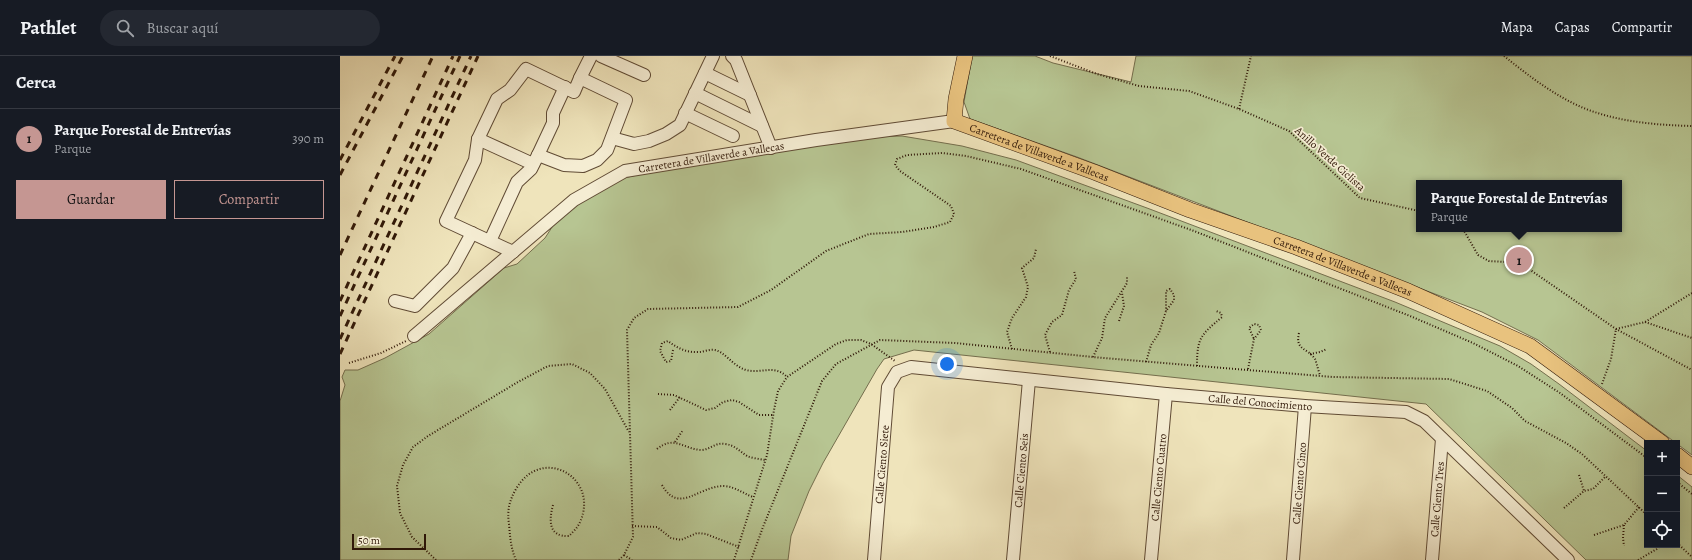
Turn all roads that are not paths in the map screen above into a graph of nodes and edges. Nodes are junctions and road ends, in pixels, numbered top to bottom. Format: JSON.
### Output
{"nodes":[{"id":1,"x":601,"y":56,"type":"edge"},
{"id":2,"x":713,"y":56,"type":"edge"},
{"id":3,"x":732,"y":56,"type":"edge"},
{"id":4,"x":965,"y":56,"type":"edge"},
{"id":5,"x":587,"y":58,"type":"edge"},
{"id":6,"x":705,"y":73,"type":"junction"},
{"id":7,"x":644,"y":76,"type":"dead end"},
{"id":8,"x":580,"y":78,"type":"junction"},
{"id":9,"x":565,"y":87,"type":"junction"},
{"id":10,"x":695,"y":93,"type":"junction"},
{"id":11,"x":750,"y":95,"type":"junction"},
{"id":12,"x":685,"y":113,"type":"junction"},
{"id":13,"x":954,"y":121,"type":"junction"},
{"id":14,"x":762,"y":126,"type":"junction"},
{"id":15,"x":733,"y":136,"type":"dead end"},
{"id":16,"x":612,"y":138,"type":"junction"},
{"id":17,"x":478,"y":139,"type":"junction"},
{"id":18,"x":771,"y":148,"type":"junction"},
{"id":19,"x":535,"y":160,"type":"junction"},
{"id":20,"x":472,"y":233,"type":"junction"},
{"id":21,"x":490,"y":241,"type":"junction"},
{"id":22,"x":513,"y":252,"type":"junction"},
{"id":23,"x":395,"y":301,"type":"dead end"},
{"id":24,"x":414,"y":336,"type":"road end"},
{"id":25,"x":900,"y":370,"type":"joint"},
{"id":26,"x":1029,"y":380,"type":"junction"},
{"id":27,"x":1166,"y":394,"type":"junction"},
{"id":28,"x":1305,"y":406,"type":"junction"},
{"id":29,"x":1442,"y":439,"type":"junction"},
{"id":30,"x":1658,"y":440,"type":"edge"},
{"id":31,"x":1680,"y":457,"type":"edge"},
{"id":32,"x":1692,"y":466,"type":"edge"},
{"id":33,"x":874,"y":560,"type":"edge"},
{"id":34,"x":1013,"y":560,"type":"edge"},
{"id":35,"x":1151,"y":560,"type":"edge"},
{"id":36,"x":1293,"y":560,"type":"edge"},
{"id":37,"x":1432,"y":560,"type":"edge"},
{"id":38,"x":1568,"y":560,"type":"edge"}],
"edges":[{"from":1,"to":7,"type":"street"},
{"from":2,"to":6,"type":"street"},
{"from":3,"to":11,"type":"street"},
{"from":4,"to":13,"type":"main road"},
{"from":5,"to":8,"type":"street"},
{"from":6,"to":10,"type":"street"},
{"from":6,"to":11,"type":"street"},
{"from":8,"to":9,"type":"street"},
{"from":8,"to":16,"type":"street"},
{"from":9,"to":17,"type":"street"},
{"from":9,"to":19,"type":"street"},
{"from":10,"to":12,"type":"street"},
{"from":10,"to":14,"type":"street"},
{"from":11,"to":14,"type":"street"},
{"from":12,"to":15,"type":"street"},
{"from":12,"to":16,"type":"street"},
{"from":13,"to":18,"type":"street","name":"Carretera de Villaverde a Vallecas"},
{"from":13,"to":30,"type":"main road","name":"Carretera de Villaverde a Vallecas"},
{"from":14,"to":18,"type":"street"},
{"from":16,"to":19,"type":"street"},
{"from":17,"to":19,"type":"street"},
{"from":17,"to":20,"type":"street"},
{"from":18,"to":22,"type":"street","name":"Carretera de Villaverde a Vallecas"},
{"from":19,"to":21,"type":"street"},
{"from":20,"to":21,"type":"street"},
{"from":20,"to":23,"type":"street"},
{"from":21,"to":22,"type":"street"},
{"from":22,"to":24,"type":"street","name":"Carretera de Villaverde a Vallecas"},
{"from":25,"to":26,"type":"street","name":"Calle del Conocimiento"},
{"from":25,"to":33,"type":"street","name":"Calle Ciento Siete"},
{"from":26,"to":27,"type":"street","name":"Calle del Conocimiento"},
{"from":26,"to":34,"type":"street","name":"Calle Ciento Seis"},
{"from":27,"to":28,"type":"street","name":"Calle del Conocimiento"},
{"from":27,"to":35,"type":"street","name":"Calle Ciento Cuatro"},
{"from":28,"to":29,"type":"street","name":"Calle del Conocimiento"},
{"from":28,"to":36,"type":"street","name":"Calle Ciento Cinco"},
{"from":29,"to":37,"type":"street","name":"Calle Ciento Tres"},
{"from":29,"to":38,"type":"street","name":"Calle del Conocimiento"},
{"from":31,"to":32,"type":"main road"}]}
